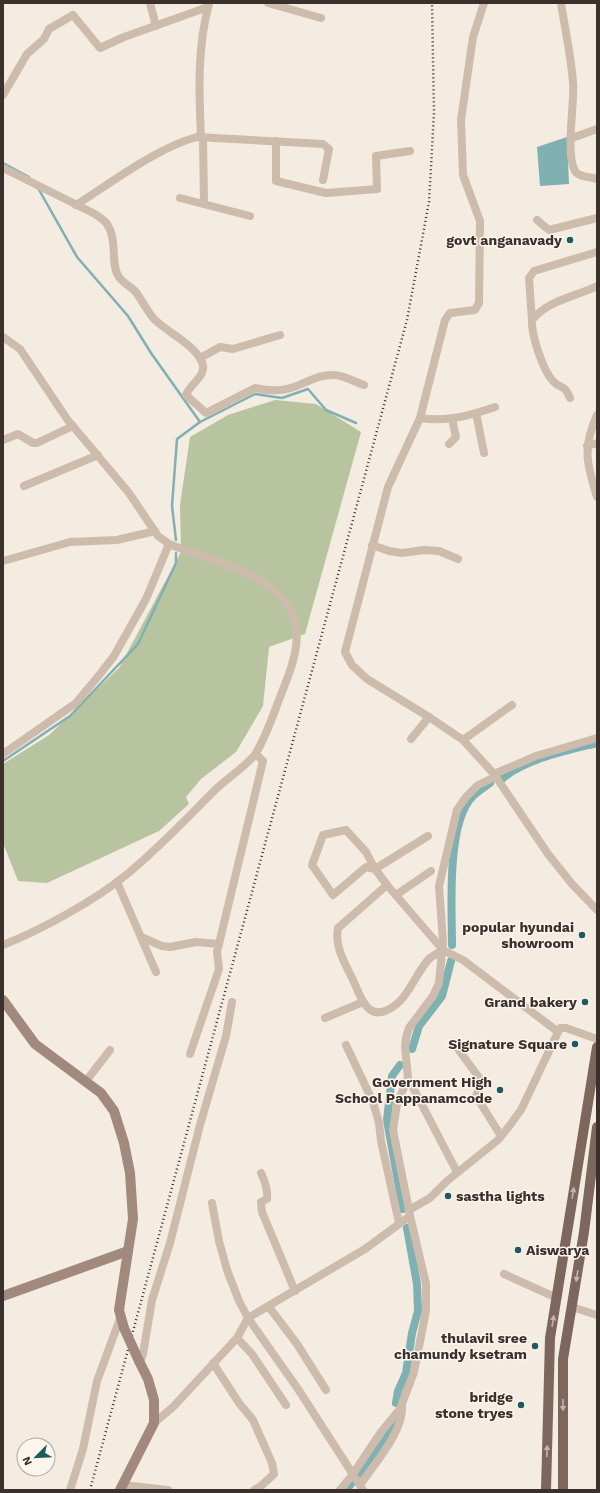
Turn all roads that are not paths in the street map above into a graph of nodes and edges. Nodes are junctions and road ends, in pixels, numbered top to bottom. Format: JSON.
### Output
{"nodes":[{"id":1,"x":150,"y":3,"type":"edge"},
{"id":2,"x":268,"y":3,"type":"edge"},
{"id":3,"x":484,"y":3,"type":"edge"},
{"id":4,"x":561,"y":3,"type":"edge"},
{"id":5,"x":209,"y":5,"type":"edge"},
{"id":6,"x":321,"y":18,"type":"dead end"},
{"id":7,"x":156,"y":26,"type":"junction"},
{"id":8,"x":3,"y":95,"type":"edge"},
{"id":9,"x":597,"y":129,"type":"edge"},
{"id":10,"x":202,"y":138,"type":"junction"},
{"id":11,"x":572,"y":138,"type":"junction"},
{"id":12,"x":276,"y":141,"type":"junction"},
{"id":13,"x":410,"y":151,"type":"dead end"},
{"id":14,"x":4,"y":168,"type":"edge"},
{"id":15,"x":597,"y":179,"type":"edge"},
{"id":16,"x":323,"y":180,"type":"dead end"},
{"id":17,"x":180,"y":198,"type":"dead end"},
{"id":18,"x":204,"y":203,"type":"junction"},
{"id":19,"x":76,"y":205,"type":"junction"},
{"id":20,"x":250,"y":216,"type":"dead end"},
{"id":21,"x":597,"y":218,"type":"edge"},
{"id":22,"x":537,"y":220,"type":"dead end"},
{"id":23,"x":597,"y":252,"type":"edge"},
{"id":24,"x":597,"y":286,"type":"edge"},
{"id":25,"x":532,"y":320,"type":"junction"},
{"id":26,"x":280,"y":335,"type":"dead end"},
{"id":27,"x":3,"y":337,"type":"edge"},
{"id":28,"x":200,"y":358,"type":"junction"},
{"id":29,"x":364,"y":385,"type":"dead end"},
{"id":30,"x":570,"y":398,"type":"dead end"},
{"id":31,"x":495,"y":407,"type":"dead end"},
{"id":32,"x":476,"y":413,"type":"junction"},
{"id":33,"x":597,"y":415,"type":"edge"},
{"id":34,"x":420,"y":418,"type":"junction"},
{"id":35,"x":452,"y":419,"type":"junction"},
{"id":36,"x":73,"y":426,"type":"junction"},
{"id":37,"x":3,"y":440,"type":"edge"},
{"id":38,"x":597,"y":443,"type":"edge"},
{"id":39,"x":449,"y":444,"type":"dead end"},
{"id":40,"x":587,"y":446,"type":"junction"},
{"id":41,"x":484,"y":453,"type":"dead end"},
{"id":42,"x":98,"y":455,"type":"junction"},
{"id":43,"x":24,"y":486,"type":"dead end"},
{"id":44,"x":597,"y":497,"type":"edge"},
{"id":45,"x":155,"y":531,"type":"junction"},
{"id":46,"x":169,"y":544,"type":"junction"},
{"id":47,"x":372,"y":545,"type":"junction"},
{"id":48,"x":458,"y":559,"type":"dead end"},
{"id":49,"x":3,"y":561,"type":"edge"},
{"id":50,"x":512,"y":705,"type":"dead end"},
{"id":51,"x":429,"y":716,"type":"junction"},
{"id":52,"x":597,"y":738,"type":"edge"},
{"id":53,"x":411,"y":740,"type":"dead end"},
{"id":54,"x":463,"y":740,"type":"junction"},
{"id":55,"x":3,"y":754,"type":"edge"},
{"id":56,"x":256,"y":754,"type":"junction"},
{"id":57,"x":494,"y":775,"type":"junction"},
{"id":58,"x":428,"y":836,"type":"dead end"},
{"id":59,"x":375,"y":869,"type":"junction"},
{"id":60,"x":430,"y":871,"type":"dead end"},
{"id":61,"x":117,"y":882,"type":"junction"},
{"id":62,"x":387,"y":885,"type":"junction"},
{"id":63,"x":396,"y":895,"type":"junction"},
{"id":64,"x":597,"y":910,"type":"edge"},
{"id":65,"x":140,"y":937,"type":"junction"},
{"id":66,"x":219,"y":944,"type":"junction"},
{"id":67,"x":3,"y":945,"type":"edge"},
{"id":68,"x":443,"y":950,"type":"junction"},
{"id":69,"x":156,"y":972,"type":"dead end"},
{"id":70,"x":3,"y":1000,"type":"edge"},
{"id":71,"x":232,"y":1002,"type":"dead end"},
{"id":72,"x":363,"y":1002,"type":"junction"},
{"id":73,"x":325,"y":1018,"type":"dead end"},
{"id":74,"x":557,"y":1031,"type":"junction"},
{"id":75,"x":597,"y":1039,"type":"edge"},
{"id":76,"x":346,"y":1045,"type":"dead end"},
{"id":77,"x":597,"y":1047,"type":"edge"},
{"id":78,"x":458,"y":1049,"type":"dead end"},
{"id":79,"x":110,"y":1050,"type":"dead end"},
{"id":80,"x":190,"y":1054,"type":"dead end"},
{"id":81,"x":408,"y":1078,"type":"junction"},
{"id":82,"x":86,"y":1082,"type":"junction"},
{"id":83,"x":597,"y":1127,"type":"edge"},
{"id":84,"x":501,"y":1136,"type":"junction"},
{"id":85,"x":457,"y":1172,"type":"junction"},
{"id":86,"x":261,"y":1173,"type":"dead end"},
{"id":87,"x":212,"y":1203,"type":"dead end"},
{"id":88,"x":409,"y":1213,"type":"junction"},
{"id":89,"x":399,"y":1223,"type":"junction"},
{"id":90,"x":128,"y":1251,"type":"junction"},
{"id":91,"x":504,"y":1274,"type":"dead end"},
{"id":92,"x":295,"y":1291,"type":"junction"},
{"id":93,"x":3,"y":1296,"type":"edge"},
{"id":94,"x":557,"y":1298,"type":"junction"},
{"id":95,"x":268,"y":1307,"type":"junction"},
{"id":96,"x":572,"y":1307,"type":"junction"},
{"id":97,"x":597,"y":1315,"type":"edge"},
{"id":98,"x":121,"y":1316,"type":"junction"},
{"id":99,"x":248,"y":1318,"type":"junction"},
{"id":100,"x":237,"y":1338,"type":"junction"},
{"id":101,"x":140,"y":1362,"type":"junction"},
{"id":102,"x":213,"y":1362,"type":"junction"},
{"id":103,"x":326,"y":1390,"type":"dead end"},
{"id":104,"x":286,"y":1405,"type":"dead end"},
{"id":105,"x":402,"y":1406,"type":"junction"},
{"id":106,"x":154,"y":1423,"type":"junction"},
{"id":107,"x":353,"y":1474,"type":"junction"},
{"id":108,"x":362,"y":1487,"type":"edge"},
{"id":109,"x":121,"y":1488,"type":"edge"},
{"id":110,"x":70,"y":1490,"type":"edge"},
{"id":111,"x":168,"y":1490,"type":"edge"},
{"id":112,"x":254,"y":1490,"type":"edge"},
{"id":113,"x":340,"y":1490,"type":"edge"},
{"id":114,"x":546,"y":1490,"type":"edge"},
{"id":115,"x":563,"y":1490,"type":"edge"}],
"edges":[{"from":1,"to":7,"type":"street"},
{"from":2,"to":6,"type":"street"},
{"from":3,"to":34,"type":"street"},
{"from":4,"to":11,"type":"street"},
{"from":5,"to":7,"type":"street"},
{"from":5,"to":10,"type":"street"},
{"from":7,"to":8,"type":"street"},
{"from":9,"to":11,"type":"street"},
{"from":10,"to":12,"type":"street"},
{"from":10,"to":18,"type":"street"},
{"from":10,"to":19,"type":"street"},
{"from":11,"to":15,"type":"street"},
{"from":12,"to":13,"type":"street"},
{"from":12,"to":16,"type":"street"},
{"from":14,"to":19,"type":"street"},
{"from":17,"to":18,"type":"street"},
{"from":18,"to":20,"type":"street"},
{"from":19,"to":28,"type":"street"},
{"from":21,"to":22,"type":"street"},
{"from":23,"to":25,"type":"street"},
{"from":24,"to":25,"type":"street"},
{"from":25,"to":30,"type":"street"},
{"from":26,"to":28,"type":"street"},
{"from":27,"to":36,"type":"street"},
{"from":28,"to":29,"type":"street"},
{"from":31,"to":32,"type":"street"},
{"from":32,"to":35,"type":"street"},
{"from":32,"to":41,"type":"street"},
{"from":33,"to":40,"type":"street"},
{"from":34,"to":35,"type":"street"},
{"from":34,"to":47,"type":"street"},
{"from":35,"to":39,"type":"street"},
{"from":36,"to":37,"type":"street"},
{"from":36,"to":42,"type":"street"},
{"from":38,"to":40,"type":"street"},
{"from":40,"to":44,"type":"street"},
{"from":42,"to":43,"type":"street"},
{"from":42,"to":45,"type":"street"},
{"from":45,"to":46,"type":"street"},
{"from":45,"to":49,"type":"street"},
{"from":46,"to":55,"type":"street"},
{"from":46,"to":56,"type":"street"},
{"from":47,"to":48,"type":"street"},
{"from":47,"to":51,"type":"street"},
{"from":50,"to":54,"type":"street"},
{"from":51,"to":53,"type":"street"},
{"from":51,"to":54,"type":"street"},
{"from":52,"to":57,"type":"street"},
{"from":54,"to":57,"type":"street"},
{"from":56,"to":61,"type":"street"},
{"from":56,"to":66,"type":"street"},
{"from":57,"to":64,"type":"street"},
{"from":57,"to":68,"type":"street"},
{"from":58,"to":59,"type":"street"},
{"from":59,"to":59,"type":"street"},
{"from":59,"to":62,"type":"street"},
{"from":60,"to":63,"type":"street"},
{"from":61,"to":65,"type":"street"},
{"from":61,"to":67,"type":"street"},
{"from":62,"to":63,"type":"street"},
{"from":62,"to":72,"type":"street"},
{"from":63,"to":68,"type":"street"},
{"from":65,"to":66,"type":"street"},
{"from":65,"to":69,"type":"street"},
{"from":66,"to":80,"type":"street"},
{"from":68,"to":72,"type":"street"},
{"from":68,"to":74,"type":"street"},
{"from":68,"to":81,"type":"street"},
{"from":70,"to":82,"type":"main road"},
{"from":71,"to":101,"type":"street"},
{"from":72,"to":73,"type":"street"},
{"from":74,"to":75,"type":"street"},
{"from":74,"to":84,"type":"street"},
{"from":76,"to":89,"type":"street"},
{"from":94,"to":77,"type":"main road","one_way":true},
{"from":78,"to":84,"type":"street"},
{"from":79,"to":82,"type":"street"},
{"from":81,"to":85,"type":"street"},
{"from":81,"to":88,"type":"street"},
{"from":82,"to":90,"type":"main road"},
{"from":83,"to":96,"type":"main road","one_way":true},
{"from":84,"to":85,"type":"street"},
{"from":85,"to":88,"type":"street"},
{"from":86,"to":92,"type":"street"},
{"from":87,"to":99,"type":"street"},
{"from":88,"to":89,"type":"street"},
{"from":88,"to":105,"type":"street"},
{"from":89,"to":92,"type":"street"},
{"from":90,"to":93,"type":"main road"},
{"from":90,"to":98,"type":"main road"},
{"from":91,"to":94,"type":"street"},
{"from":92,"to":95,"type":"street"},
{"from":114,"to":94,"type":"main road","one_way":true},
{"from":95,"to":99,"type":"street"},
{"from":95,"to":103,"type":"street"},
{"from":96,"to":97,"type":"street"},
{"from":96,"to":115,"type":"main road","one_way":true},
{"from":98,"to":101,"type":"main road","bridge":true},
{"from":98,"to":110,"type":"street"},
{"from":99,"to":100,"type":"street"},
{"from":99,"to":107,"type":"street"},
{"from":100,"to":102,"type":"street"},
{"from":100,"to":104,"type":"street"},
{"from":101,"to":106,"type":"main road"},
{"from":102,"to":106,"type":"street"},
{"from":102,"to":112,"type":"street"},
{"from":105,"to":107,"type":"street"},
{"from":105,"to":108,"type":"street"},
{"from":106,"to":109,"type":"main road"},
{"from":107,"to":108,"type":"street"},
{"from":107,"to":113,"type":"street"},
{"from":109,"to":111,"type":"street"}]}
